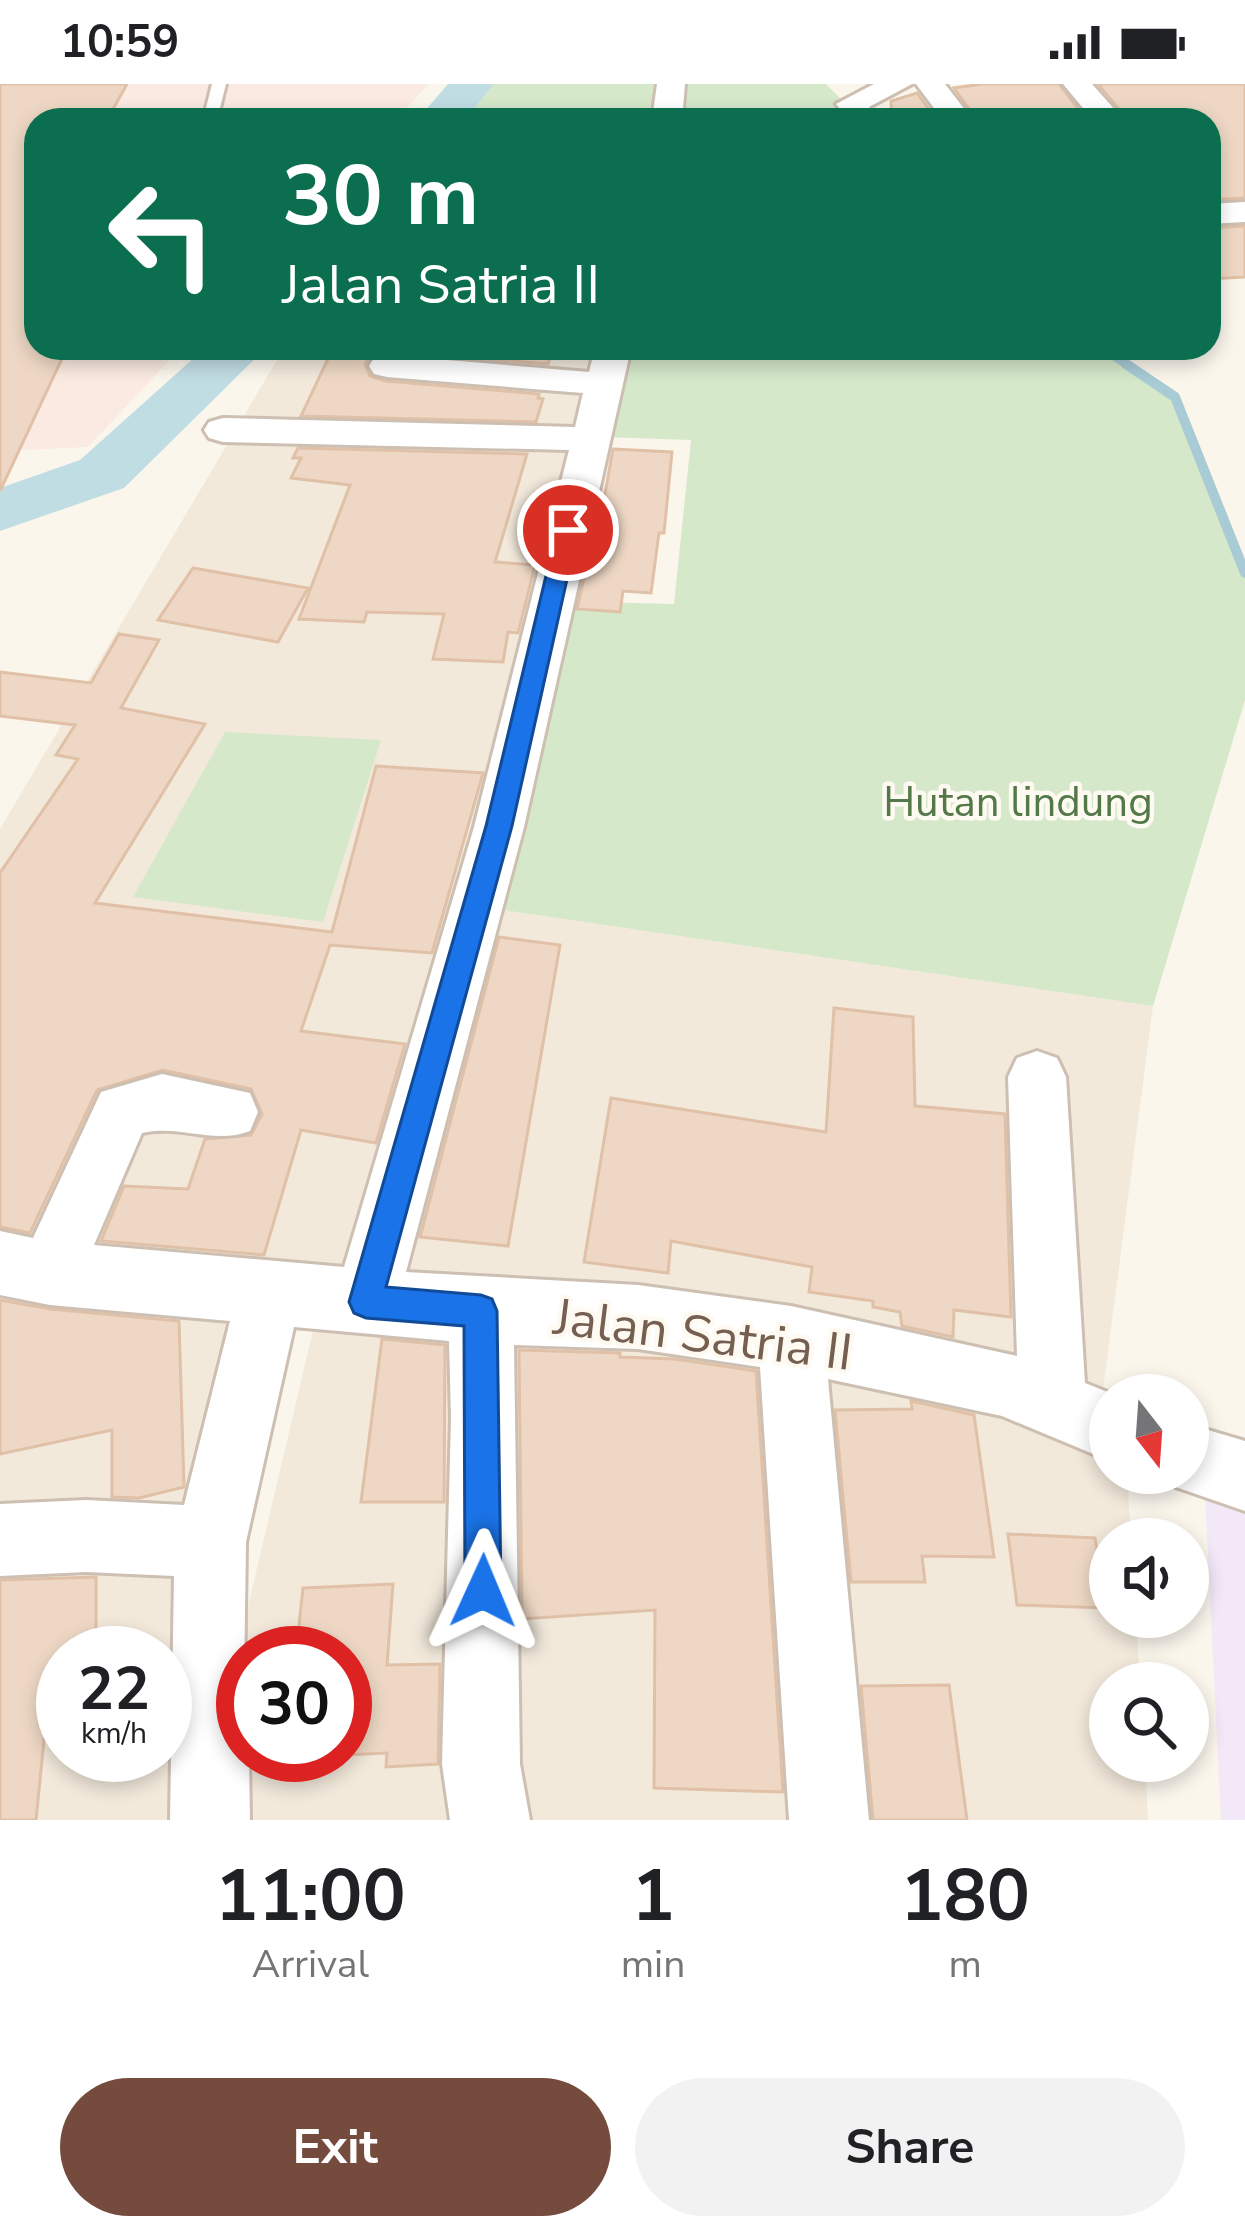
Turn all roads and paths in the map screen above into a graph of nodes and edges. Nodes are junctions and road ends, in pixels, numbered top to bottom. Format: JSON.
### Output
{"nodes":[{"id":1,"x":219,"y":84,"type":"edge"},
{"id":2,"x":898,"y":84,"type":"edge"},
{"id":3,"x":930,"y":84,"type":"edge"},
{"id":4,"x":1077,"y":84,"type":"edge"},
{"id":5,"x":213,"y":108,"type":"dead end"},
{"id":6,"x":854,"y":108,"type":"edge"},
{"id":7,"x":949,"y":108,"type":"edge"},
{"id":8,"x":1098,"y":108,"type":"edge"},
{"id":9,"x":386,"y":366,"type":"dead end"},
{"id":10,"x":609,"y":366,"type":"edge"},
{"id":11,"x":223,"y":430,"type":"dead end"},
{"id":12,"x":590,"y":439,"type":"junction"},
{"id":13,"x":1036,"y":1077,"type":"dead end"},
{"id":14,"x":229,"y":1112,"type":"dead end"},
{"id":15,"x":25,"y":1268,"type":"edge"},
{"id":16,"x":269,"y":1293,"type":"junction"},
{"id":17,"x":366,"y":1302,"type":"junction"},
{"id":18,"x":481,"y":1311,"type":"junction"},
{"id":19,"x":790,"y":1339,"type":"junction"},
{"id":20,"x":1052,"y":1401,"type":"junction"},
{"id":21,"x":1089,"y":1417,"type":"edge"},
{"id":22,"x":1209,"y":1465,"type":"edge"},
{"id":23,"x":1245,"y":1476,"type":"edge"},
{"id":24,"x":0,"y":1540,"type":"edge"},
{"id":25,"x":210,"y":1542,"type":"junction"},
{"id":26,"x":210,"y":1820,"type":"edge"},
{"id":27,"x":490,"y":1820,"type":"edge"},
{"id":28,"x":829,"y":1820,"type":"edge"}],
"edges":[{"from":1,"to":5,"type":"lane"},
{"from":2,"to":6,"type":"street"},
{"from":3,"to":7,"type":"street"},
{"from":4,"to":8,"type":"street"},
{"from":9,"to":10,"type":"street"},
{"from":10,"to":12,"type":"street"},
{"from":11,"to":12,"type":"street"},
{"from":12,"to":17,"type":"street"},
{"from":13,"to":20,"type":"street"},
{"from":14,"to":15,"type":"street"},
{"from":15,"to":16,"type":"street","name":"Jalan Satria II"},
{"from":16,"to":17,"type":"street","name":"Jalan Satria II"},
{"from":16,"to":25,"type":"street"},
{"from":17,"to":18,"type":"street","name":"Jalan Satria II"},
{"from":18,"to":19,"type":"street","name":"Jalan Satria II"},
{"from":18,"to":27,"type":"street"},
{"from":19,"to":20,"type":"street","name":"Jalan Satria II"},
{"from":19,"to":28,"type":"street"},
{"from":20,"to":21,"type":"street","name":"Jalan Satria II"},
{"from":22,"to":23,"type":"street"},
{"from":24,"to":25,"type":"street"},
{"from":25,"to":26,"type":"street"}]}
